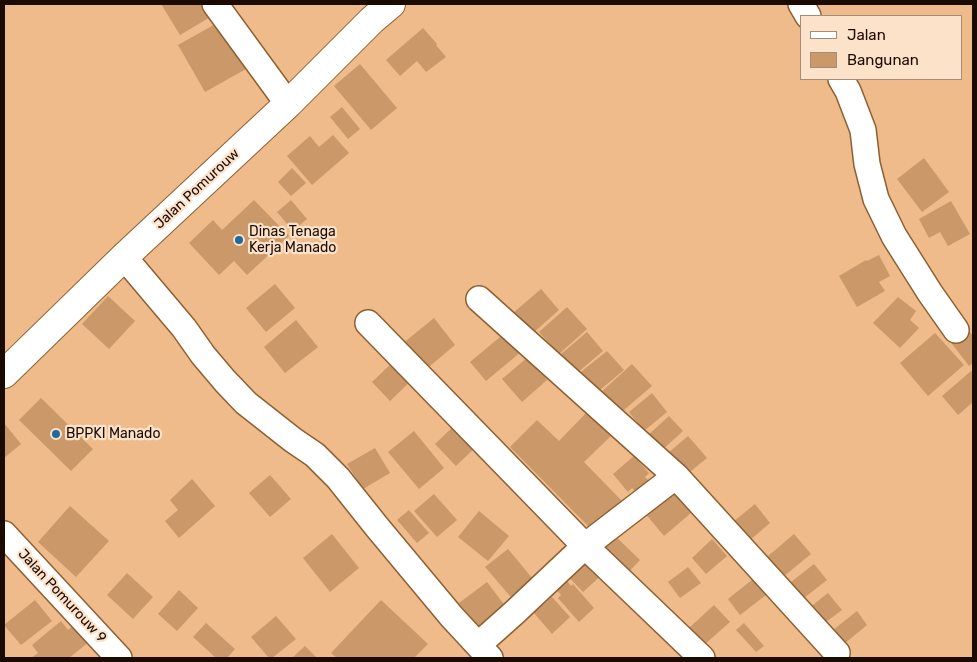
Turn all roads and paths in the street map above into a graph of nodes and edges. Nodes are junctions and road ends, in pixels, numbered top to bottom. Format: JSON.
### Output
{"nodes":[{"id":1,"x":214,"y":4,"type":"edge"},
{"id":2,"x":391,"y":4,"type":"edge"},
{"id":3,"x":801,"y":4,"type":"edge"},
{"id":4,"x":807,"y":15,"type":"edge"},
{"id":5,"x":842,"y":80,"type":"edge"},
{"id":6,"x":288,"y":104,"type":"junction"},
{"id":7,"x":124,"y":257,"type":"junction"},
{"id":8,"x":479,"y":299,"type":"dead end"},
{"id":9,"x":368,"y":323,"type":"dead end"},
{"id":10,"x":956,"y":330,"type":"dead end"},
{"id":11,"x":4,"y":374,"type":"edge"},
{"id":12,"x":676,"y":476,"type":"junction"},
{"id":13,"x":4,"y":534,"type":"edge"},
{"id":14,"x":585,"y":546,"type":"junction"},
{"id":15,"x":484,"y":652,"type":"edge"},
{"id":16,"x":836,"y":653,"type":"dead end"},
{"id":17,"x":119,"y":658,"type":"edge"},
{"id":18,"x":702,"y":658,"type":"edge"}],
"edges":[{"from":1,"to":6,"type":"street"},
{"from":2,"to":6,"type":"main road","name":"Jalan Pomurouw"},
{"from":3,"to":4,"type":"street"},
{"from":5,"to":10,"type":"street"},
{"from":6,"to":7,"type":"main road","name":"Jalan Pomurouw"},
{"from":7,"to":11,"type":"main road","name":"Jalan Pomurouw"},
{"from":7,"to":15,"type":"street"},
{"from":8,"to":12,"type":"street"},
{"from":9,"to":14,"type":"street"},
{"from":12,"to":14,"type":"street"},
{"from":12,"to":16,"type":"street"},
{"from":13,"to":17,"type":"street","name":"Jalan Pomurouw 9"},
{"from":14,"to":15,"type":"street"},
{"from":14,"to":18,"type":"street"}]}
